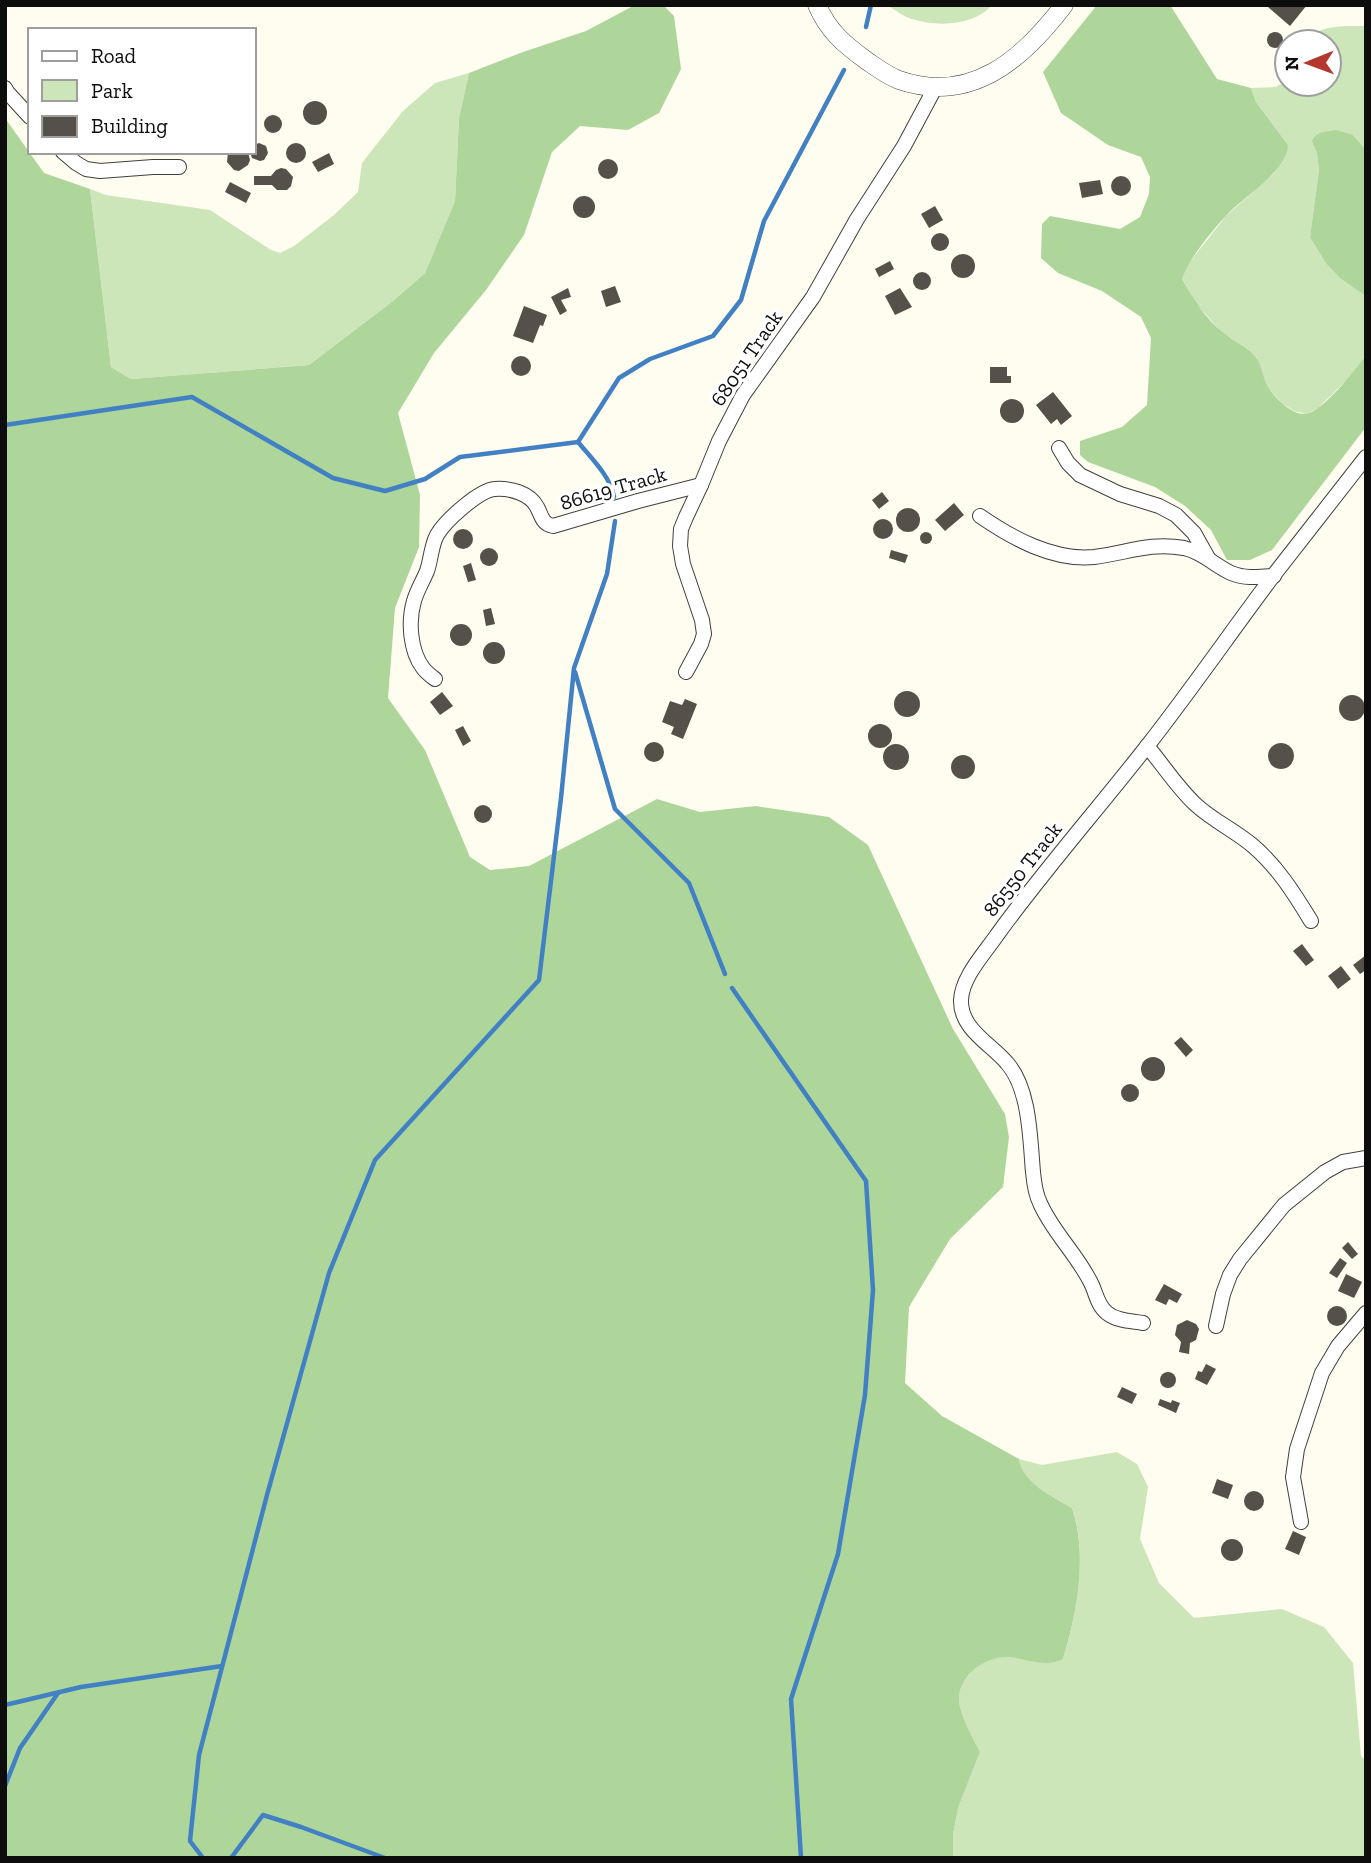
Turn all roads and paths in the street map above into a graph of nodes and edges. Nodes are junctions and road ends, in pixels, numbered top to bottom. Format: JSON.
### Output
{"nodes":[{"id":1,"x":817,"y":5,"type":"edge"},
{"id":2,"x":1063,"y":5,"type":"edge"},
{"id":3,"x":5,"y":88,"type":"edge"},
{"id":4,"x":935,"y":88,"type":"junction"},
{"id":5,"x":28,"y":115,"type":"edge"},
{"id":6,"x":66,"y":154,"type":"edge"},
{"id":7,"x":179,"y":167,"type":"dead end"},
{"id":8,"x":1059,"y":448,"type":"dead end"},
{"id":9,"x":1366,"y":457,"type":"edge"},
{"id":10,"x":701,"y":485,"type":"junction"},
{"id":11,"x":980,"y":516,"type":"dead end"},
{"id":12,"x":1208,"y":558,"type":"junction"},
{"id":13,"x":1274,"y":576,"type":"junction"},
{"id":14,"x":686,"y":673,"type":"dead end"},
{"id":15,"x":435,"y":679,"type":"dead end"},
{"id":16,"x":1147,"y":746,"type":"junction"},
{"id":17,"x":1311,"y":921,"type":"dead end"},
{"id":18,"x":1366,"y":1158,"type":"edge"},
{"id":19,"x":1366,"y":1313,"type":"edge"},
{"id":20,"x":1143,"y":1323,"type":"dead end"},
{"id":21,"x":1216,"y":1326,"type":"dead end"},
{"id":22,"x":1301,"y":1522,"type":"dead end"}],
"edges":[{"from":1,"to":4,"type":"street"},
{"from":2,"to":4,"type":"street"},
{"from":3,"to":5,"type":"street"},
{"from":4,"to":10,"type":"street","name":"68051 Track"},
{"from":6,"to":7,"type":"street"},
{"from":8,"to":12,"type":"street"},
{"from":9,"to":13,"type":"street","name":"86550 Track"},
{"from":10,"to":14,"type":"street","name":"68051 Track"},
{"from":10,"to":15,"type":"street","name":"86619 Track"},
{"from":11,"to":12,"type":"street"},
{"from":12,"to":13,"type":"street"},
{"from":13,"to":16,"type":"street","name":"86550 Track"},
{"from":16,"to":17,"type":"street"},
{"from":16,"to":20,"type":"street","name":"86550 Track"},
{"from":18,"to":21,"type":"street"},
{"from":19,"to":22,"type":"street"}]}
